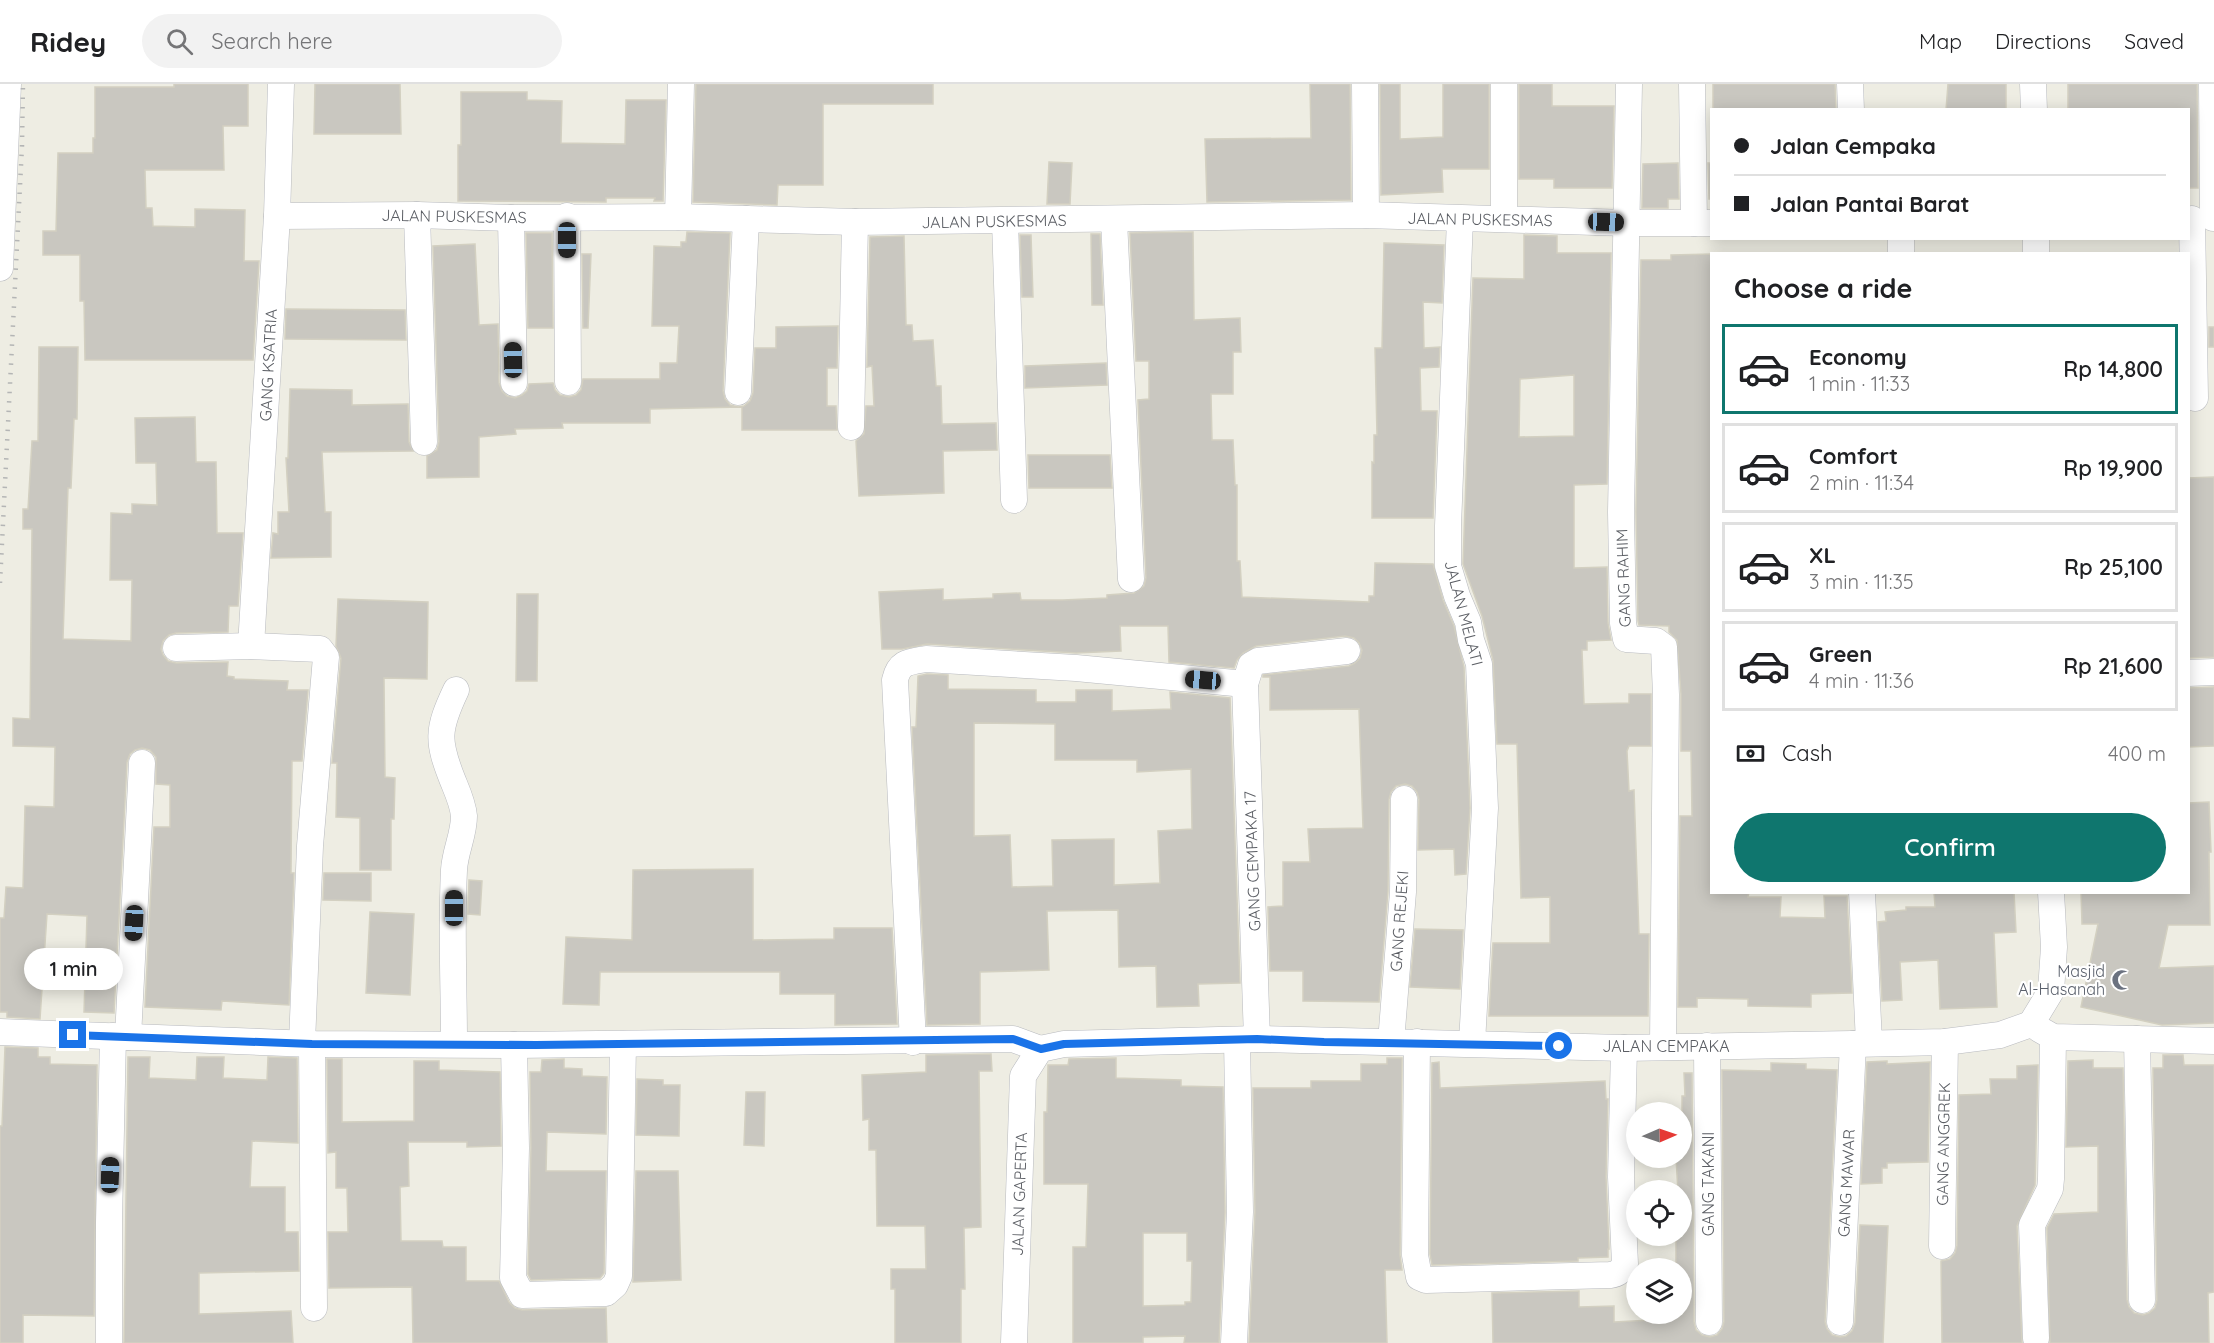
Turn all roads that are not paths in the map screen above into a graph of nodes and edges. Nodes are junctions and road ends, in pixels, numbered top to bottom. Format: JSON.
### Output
{"nodes":[{"id":1,"x":8,"y":84,"type":"edge"},
{"id":2,"x":282,"y":84,"type":"edge"},
{"id":3,"x":681,"y":84,"type":"edge"},
{"id":4,"x":1365,"y":84,"type":"edge"},
{"id":5,"x":1504,"y":84,"type":"edge"},
{"id":6,"x":1629,"y":84,"type":"edge"},
{"id":7,"x":1692,"y":84,"type":"edge"},
{"id":8,"x":1850,"y":84,"type":"edge"},
{"id":9,"x":2033,"y":84,"type":"edge"},
{"id":10,"x":2212,"y":84,"type":"edge"},
{"id":11,"x":1851,"y":108,"type":"edge"},
{"id":12,"x":2034,"y":108,"type":"edge"},
{"id":13,"x":417,"y":215,"type":"junction"},
{"id":14,"x":1366,"y":215,"type":"junction"},
{"id":15,"x":277,"y":216,"type":"junction"},
{"id":16,"x":567,"y":216,"type":"junction"},
{"id":17,"x":678,"y":217,"type":"junction"},
{"id":18,"x":511,"y":218,"type":"junction"},
{"id":19,"x":1504,"y":218,"type":"junction"},
{"id":20,"x":746,"y":219,"type":"junction"},
{"id":21,"x":1460,"y":219,"type":"junction"},
{"id":22,"x":2202,"y":219,"type":"edge"},
{"id":23,"x":1114,"y":220,"type":"junction"},
{"id":24,"x":1005,"y":221,"type":"junction"},
{"id":25,"x":855,"y":222,"type":"junction"},
{"id":26,"x":1627,"y":223,"type":"junction"},
{"id":27,"x":1703,"y":223,"type":"edge"},
{"id":28,"x":0,"y":268,"type":"edge"},
{"id":29,"x":568,"y":382,"type":"dead end"},
{"id":30,"x":514,"y":383,"type":"dead end"},
{"id":31,"x":738,"y":392,"type":"dead end"},
{"id":32,"x":2195,"y":398,"type":"dead end"},
{"id":33,"x":850,"y":427,"type":"dead end"},
{"id":34,"x":424,"y":442,"type":"dead end"},
{"id":35,"x":1014,"y":500,"type":"dead end"},
{"id":36,"x":1131,"y":579,"type":"dead end"},
{"id":37,"x":251,"y":646,"type":"junction"},
{"id":38,"x":176,"y":648,"type":"dead end"},
{"id":39,"x":1347,"y":651,"type":"dead end"},
{"id":40,"x":2214,"y":672,"type":"edge"},
{"id":41,"x":2190,"y":673,"type":"edge"},
{"id":42,"x":1245,"y":684,"type":"junction"},
{"id":43,"x":456,"y":690,"type":"dead end"},
{"id":44,"x":142,"y":763,"type":"dead end"},
{"id":45,"x":1404,"y":799,"type":"dead end"},
{"id":46,"x":1863,"y":894,"type":"edge"},
{"id":47,"x":2051,"y":894,"type":"edge"},
{"id":48,"x":2042,"y":1030,"type":"junction"},
{"id":49,"x":0,"y":1032,"type":"edge"},
{"id":50,"x":121,"y":1037,"type":"junction"},
{"id":51,"x":1247,"y":1039,"type":"junction"},
{"id":52,"x":2137,"y":1039,"type":"junction"},
{"id":53,"x":2214,"y":1041,"type":"edge"},
{"id":54,"x":913,"y":1042,"type":"junction"},
{"id":55,"x":1391,"y":1042,"type":"junction"},
{"id":56,"x":1417,"y":1042,"type":"junction"},
{"id":57,"x":1945,"y":1042,"type":"junction"},
{"id":58,"x":1472,"y":1043,"type":"junction"},
{"id":59,"x":1861,"y":1043,"type":"junction"},
{"id":60,"x":307,"y":1044,"type":"junction"},
{"id":61,"x":454,"y":1044,"type":"junction"},
{"id":62,"x":623,"y":1044,"type":"junction"},
{"id":63,"x":514,"y":1045,"type":"junction"},
{"id":64,"x":1663,"y":1046,"type":"junction"},
{"id":65,"x":1707,"y":1046,"type":"junction"},
{"id":66,"x":1624,"y":1048,"type":"junction"},
{"id":67,"x":1041,"y":1049,"type":"junction"},
{"id":68,"x":1942,"y":1246,"type":"dead end"},
{"id":69,"x":2142,"y":1299,"type":"dead end"},
{"id":70,"x":314,"y":1308,"type":"dead end"},
{"id":71,"x":1709,"y":1322,"type":"dead end"},
{"id":72,"x":1840,"y":1322,"type":"dead end"},
{"id":73,"x":2036,"y":1338,"type":"dead end"},
{"id":74,"x":109,"y":1343,"type":"edge"},
{"id":75,"x":1014,"y":1343,"type":"edge"},
{"id":76,"x":1234,"y":1343,"type":"edge"}],
"edges":[{"from":1,"to":28,"type":"street"},
{"from":2,"to":15,"type":"street","name":"GANG KSATRIA"},
{"from":3,"to":17,"type":"street"},
{"from":4,"to":14,"type":"street"},
{"from":5,"to":19,"type":"street"},
{"from":6,"to":26,"type":"street"},
{"from":7,"to":27,"type":"street"},
{"from":8,"to":11,"type":"street"},
{"from":9,"to":12,"type":"street"},
{"from":10,"to":22,"type":"street"},
{"from":13,"to":15,"type":"street","name":"JALAN PUSKESMAS"},
{"from":13,"to":18,"type":"street","name":"JALAN PUSKESMAS"},
{"from":13,"to":34,"type":"street"},
{"from":14,"to":21,"type":"street","name":"JALAN PUSKESMAS"},
{"from":14,"to":23,"type":"street","name":"JALAN PUSKESMAS"},
{"from":15,"to":37,"type":"street","name":"GANG KSATRIA"},
{"from":16,"to":17,"type":"street","name":"JALAN PUSKESMAS"},
{"from":16,"to":18,"type":"street","name":"JALAN PUSKESMAS"},
{"from":16,"to":29,"type":"street"},
{"from":17,"to":20,"type":"street","name":"JALAN PUSKESMAS"},
{"from":18,"to":30,"type":"street"},
{"from":19,"to":21,"type":"street","name":"JALAN PUSKESMAS"},
{"from":19,"to":26,"type":"street","name":"JALAN PUSKESMAS"},
{"from":20,"to":25,"type":"street","name":"JALAN PUSKESMAS"},
{"from":20,"to":31,"type":"street"},
{"from":21,"to":58,"type":"street","name":"JALAN MELATI"},
{"from":22,"to":32,"type":"street"},
{"from":23,"to":24,"type":"street","name":"JALAN PUSKESMAS"},
{"from":23,"to":36,"type":"street"},
{"from":24,"to":25,"type":"street","name":"JALAN PUSKESMAS"},
{"from":24,"to":35,"type":"street"},
{"from":25,"to":33,"type":"street"},
{"from":26,"to":27,"type":"street","name":"JALAN PUSKESMAS"},
{"from":26,"to":64,"type":"street","name":"GANG RAHIM"},
{"from":37,"to":38,"type":"street"},
{"from":37,"to":60,"type":"street"},
{"from":39,"to":42,"type":"street"},
{"from":40,"to":41,"type":"street"},
{"from":42,"to":51,"type":"street","name":"GANG CEMPAKA 17"},
{"from":42,"to":54,"type":"street"},
{"from":43,"to":61,"type":"street"},
{"from":44,"to":50,"type":"street"},
{"from":45,"to":55,"type":"street","name":"GANG REJEKI"},
{"from":46,"to":59,"type":"street","name":"GANG MAWAR"},
{"from":47,"to":48,"type":"street"},
{"from":48,"to":52,"type":"street","name":"JALAN CEMPAKA"},
{"from":48,"to":57,"type":"street","name":"JALAN CEMPAKA"},
{"from":48,"to":73,"type":"street"},
{"from":49,"to":50,"type":"street"},
{"from":50,"to":60,"type":"street"},
{"from":50,"to":74,"type":"street"},
{"from":51,"to":55,"type":"street","name":"JALAN CEMPAKA"},
{"from":51,"to":67,"type":"street","name":"JALAN CEMPAKA"},
{"from":51,"to":76,"type":"street","name":"GANG CEMPAKA 17"},
{"from":52,"to":53,"type":"street","name":"JALAN CEMPAKA"},
{"from":52,"to":69,"type":"street"},
{"from":54,"to":62,"type":"street"},
{"from":54,"to":67,"type":"street"},
{"from":55,"to":56,"type":"street","name":"JALAN CEMPAKA"},
{"from":56,"to":58,"type":"street","name":"JALAN CEMPAKA"},
{"from":56,"to":66,"type":"street"},
{"from":57,"to":59,"type":"street","name":"JALAN CEMPAKA"},
{"from":57,"to":68,"type":"street","name":"GANG ANGGREK"},
{"from":58,"to":66,"type":"street","name":"JALAN CEMPAKA"},
{"from":59,"to":65,"type":"street","name":"JALAN CEMPAKA"},
{"from":59,"to":72,"type":"street","name":"GANG MAWAR"},
{"from":60,"to":61,"type":"street"},
{"from":60,"to":70,"type":"street"},
{"from":61,"to":63,"type":"street"},
{"from":62,"to":63,"type":"street"},
{"from":62,"to":63,"type":"street"},
{"from":64,"to":65,"type":"street","name":"JALAN CEMPAKA"},
{"from":64,"to":66,"type":"street","name":"JALAN CEMPAKA"},
{"from":65,"to":71,"type":"street","name":"GANG TAKANI"},
{"from":67,"to":75,"type":"street","name":"JALAN GAPERTA"}]}
